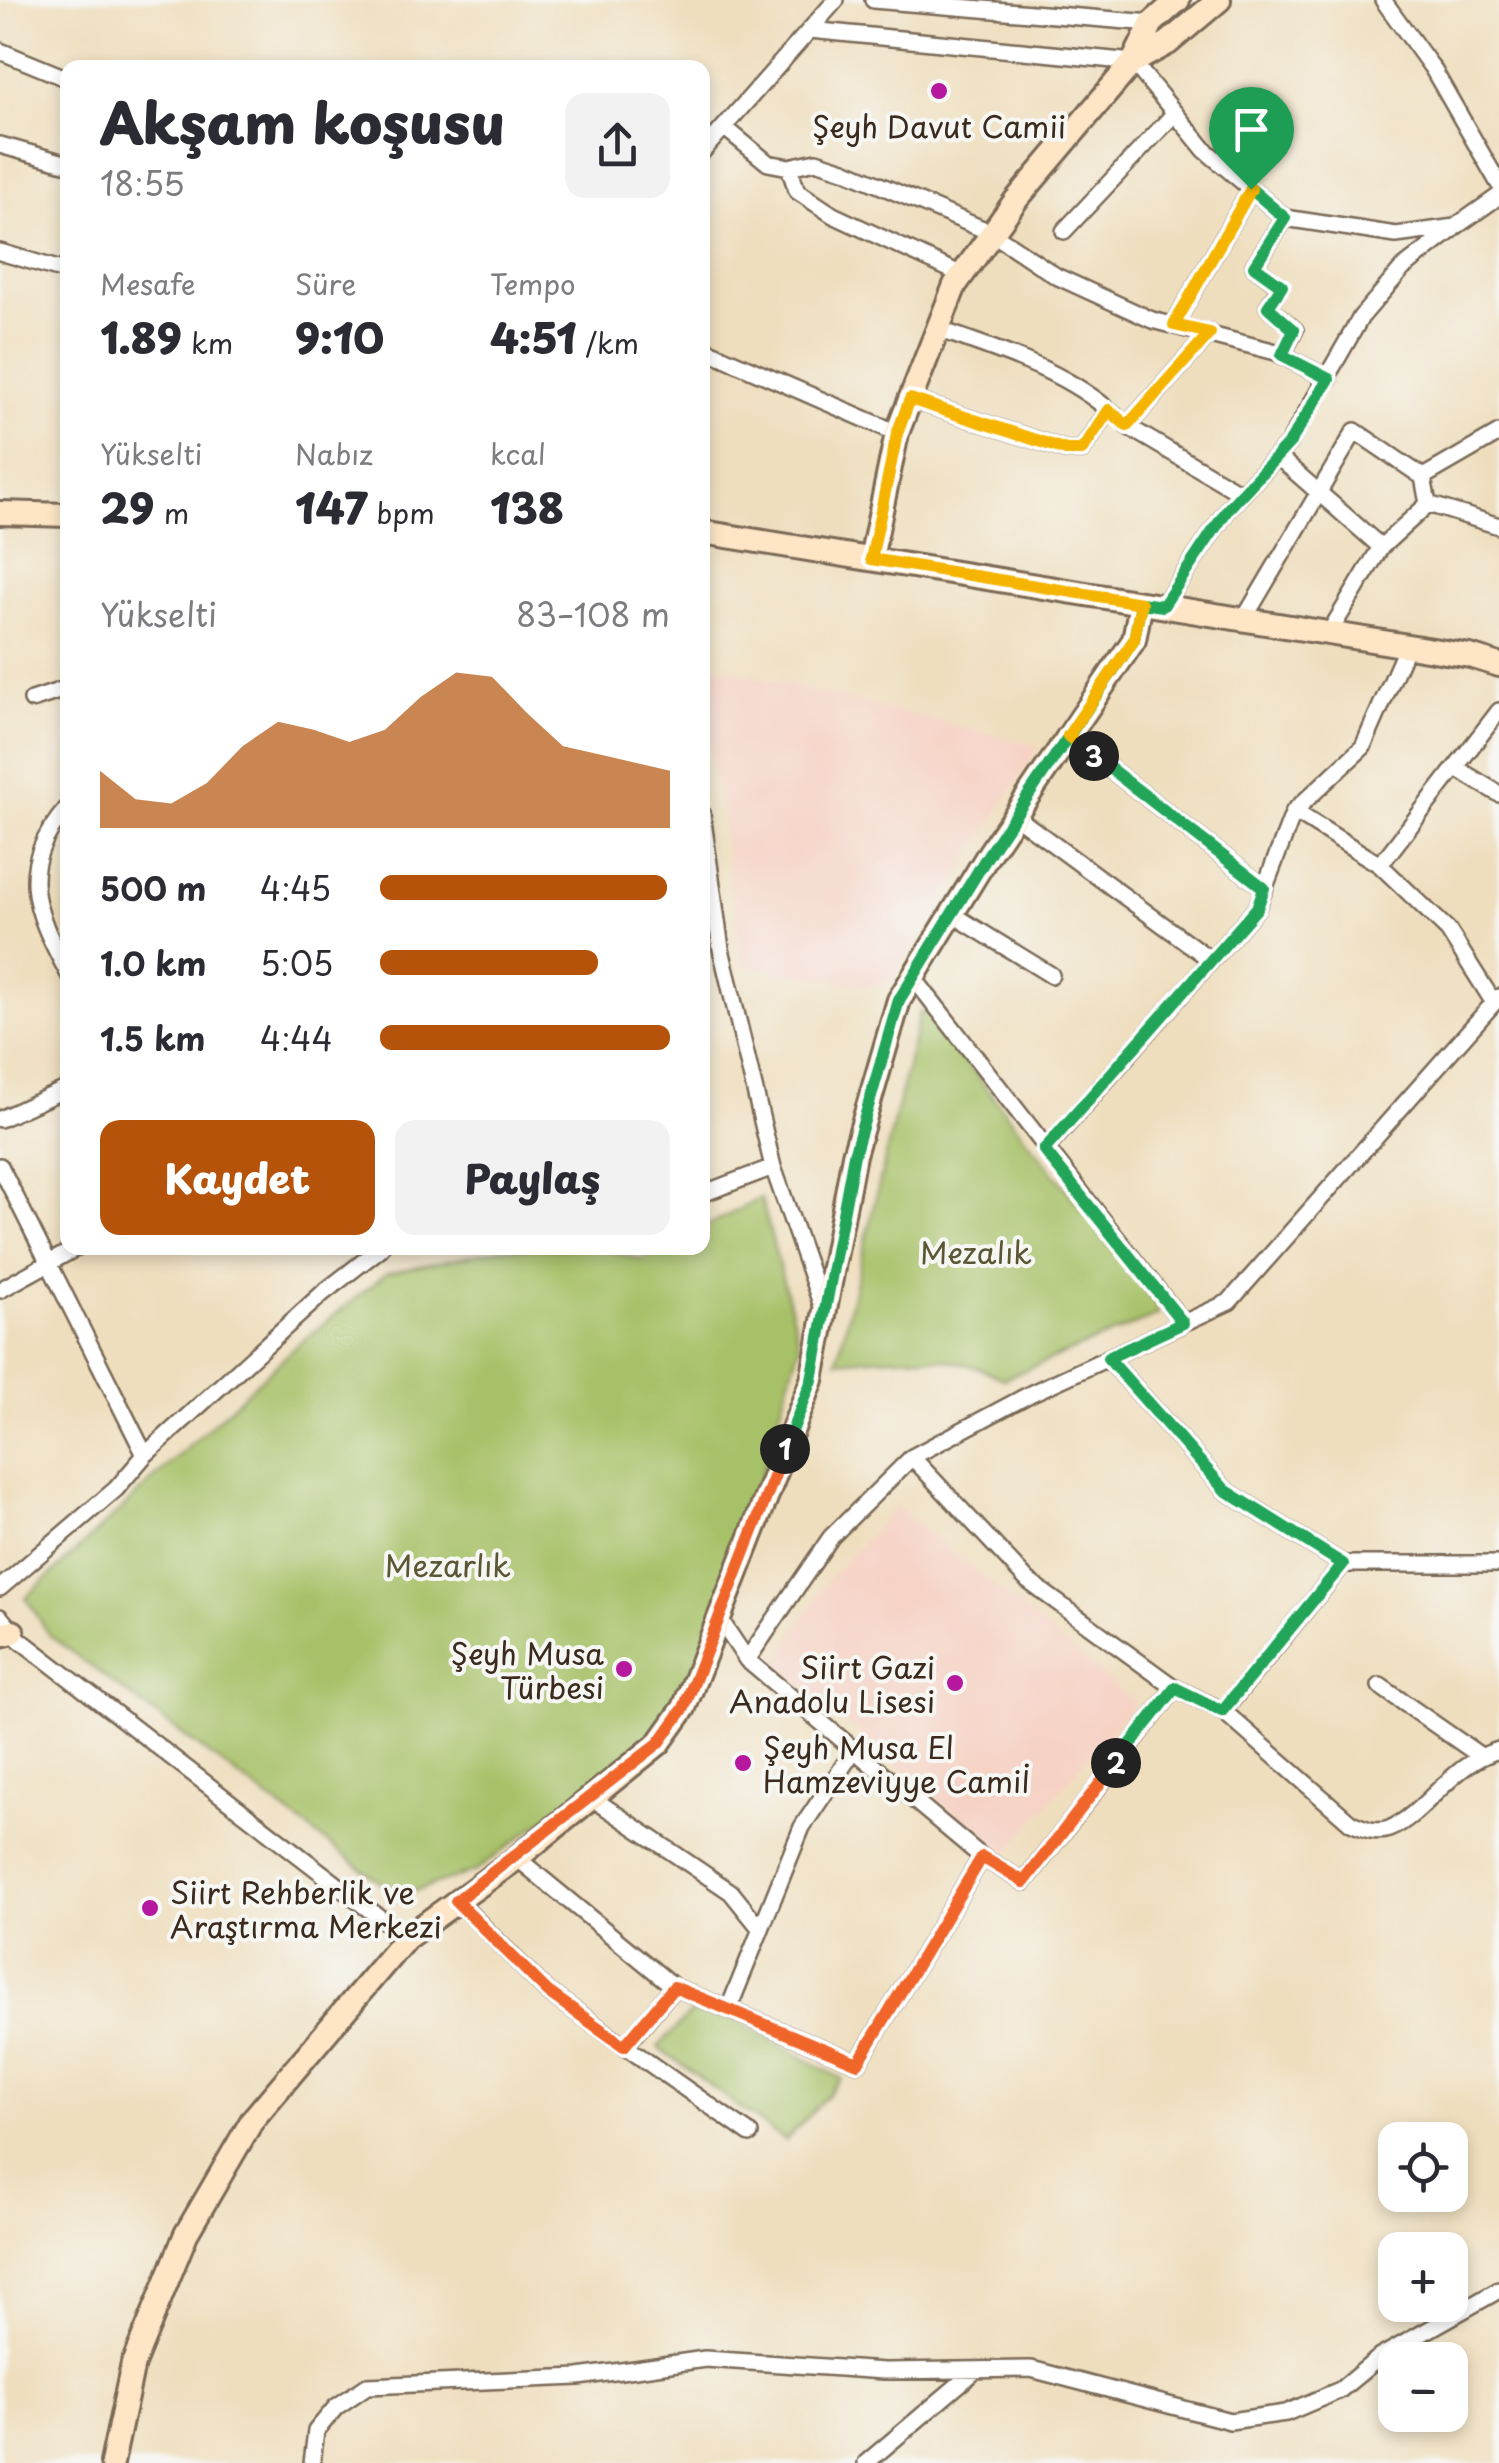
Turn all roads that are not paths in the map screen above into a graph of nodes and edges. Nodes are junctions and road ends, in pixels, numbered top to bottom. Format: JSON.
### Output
{"nodes":[{"id":1,"x":836,"y":0,"type":"edge"},
{"id":2,"x":873,"y":0,"type":"edge"},
{"id":3,"x":1178,"y":0,"type":"edge"},
{"id":4,"x":1218,"y":0,"type":"edge"},
{"id":5,"x":1383,"y":0,"type":"edge"},
{"id":6,"x":1152,"y":23,"type":"junction"},
{"id":7,"x":810,"y":30,"type":"junction"},
{"id":8,"x":0,"y":51,"type":"edge"},
{"id":9,"x":1133,"y":62,"type":"junction"},
{"id":10,"x":60,"y":77,"type":"edge"},
{"id":11,"x":1175,"y":113,"type":"junction"},
{"id":12,"x":724,"y":128,"type":"junction"},
{"id":13,"x":710,"y":143,"type":"edge"},
{"id":14,"x":0,"y":145,"type":"edge"},
{"id":15,"x":60,"y":162,"type":"edge"},
{"id":16,"x":790,"y":167,"type":"junction"},
{"id":17,"x":1499,"y":184,"type":"edge"},
{"id":18,"x":1251,"y":189,"type":"junction"},
{"id":19,"x":1499,"y":196,"type":"edge"},
{"id":20,"x":1285,"y":218,"type":"junction"},
{"id":21,"x":1455,"y":227,"type":"junction"},
{"id":22,"x":1064,"y":231,"type":"dead end"},
{"id":23,"x":992,"y":233,"type":"junction"},
{"id":24,"x":0,"y":252,"type":"edge"},
{"id":25,"x":60,"y":270,"type":"edge"},
{"id":26,"x":962,"y":274,"type":"junction"},
{"id":27,"x":1174,"y":325,"type":"junction"},
{"id":28,"x":938,"y":329,"type":"junction"},
{"id":29,"x":1210,"y":333,"type":"junction"},
{"id":30,"x":710,"y":352,"type":"edge"},
{"id":31,"x":1282,"y":355,"type":"junction"},
{"id":32,"x":1329,"y":379,"type":"junction"},
{"id":33,"x":910,"y":399,"type":"junction"},
{"id":34,"x":1109,"y":410,"type":"junction"},
{"id":35,"x":1127,"y":426,"type":"junction"},
{"id":36,"x":1499,"y":433,"type":"edge"},
{"id":37,"x":897,"y":434,"type":"junction"},
{"id":38,"x":1277,"y":456,"type":"junction"},
{"id":39,"x":1422,"y":477,"type":"junction"},
{"id":40,"x":1317,"y":490,"type":"junction"},
{"id":41,"x":1242,"y":494,"type":"junction"},
{"id":42,"x":1428,"y":504,"type":"junction"},
{"id":43,"x":0,"y":513,"type":"edge"},
{"id":44,"x":60,"y":515,"type":"edge"},
{"id":45,"x":1499,"y":526,"type":"edge"},
{"id":46,"x":710,"y":533,"type":"edge"},
{"id":47,"x":1381,"y":546,"type":"junction"},
{"id":48,"x":871,"y":559,"type":"junction"},
{"id":49,"x":1152,"y":605,"type":"junction"},
{"id":50,"x":1244,"y":619,"type":"junction"},
{"id":51,"x":1329,"y":633,"type":"junction"},
{"id":52,"x":1407,"y":646,"type":"junction"},
{"id":53,"x":1499,"y":665,"type":"edge"},
{"id":54,"x":60,"y":691,"type":"edge"},
{"id":55,"x":32,"y":700,"type":"dead end"},
{"id":56,"x":1499,"y":711,"type":"edge"},
{"id":57,"x":1068,"y":736,"type":"junction"},
{"id":58,"x":1456,"y":768,"type":"junction"},
{"id":59,"x":1499,"y":794,"type":"edge"},
{"id":60,"x":1294,"y":811,"type":"junction"},
{"id":61,"x":1015,"y":816,"type":"junction"},
{"id":62,"x":60,"y":818,"type":"edge"},
{"id":63,"x":1380,"y":865,"type":"junction"},
{"id":64,"x":710,"y":870,"type":"edge"},
{"id":65,"x":1264,"y":888,"type":"junction"},
{"id":66,"x":952,"y":914,"type":"junction"},
{"id":67,"x":60,"y":956,"type":"edge"},
{"id":68,"x":1211,"y":960,"type":"junction"},
{"id":69,"x":1051,"y":976,"type":"dead end"},
{"id":70,"x":913,"y":977,"type":"junction"},
{"id":71,"x":1496,"y":1000,"type":"edge"},
{"id":72,"x":60,"y":1092,"type":"edge"},
{"id":73,"x":0,"y":1119,"type":"edge"},
{"id":74,"x":1044,"y":1150,"type":"junction"},
{"id":75,"x":0,"y":1166,"type":"edge"},
{"id":76,"x":772,"y":1167,"type":"junction"},
{"id":77,"x":710,"y":1191,"type":"edge"},
{"id":78,"x":63,"y":1255,"type":"edge"},
{"id":79,"x":373,"y":1255,"type":"edge"},
{"id":80,"x":50,"y":1262,"type":"junction"},
{"id":81,"x":0,"y":1290,"type":"edge"},
{"id":82,"x":825,"y":1314,"type":"junction"},
{"id":83,"x":1183,"y":1323,"type":"junction"},
{"id":84,"x":1108,"y":1358,"type":"junction"},
{"id":85,"x":145,"y":1455,"type":"junction"},
{"id":86,"x":912,"y":1457,"type":"junction"},
{"id":87,"x":1343,"y":1564,"type":"junction"},
{"id":88,"x":1499,"y":1564,"type":"edge"},
{"id":89,"x":0,"y":1588,"type":"edge"},
{"id":90,"x":719,"y":1618,"type":"junction"},
{"id":91,"x":4,"y":1628,"type":"edge"},
{"id":92,"x":747,"y":1660,"type":"junction"},
{"id":93,"x":1380,"y":1686,"type":"dead end"},
{"id":94,"x":1175,"y":1688,"type":"junction"},
{"id":95,"x":1222,"y":1711,"type":"junction"},
{"id":96,"x":854,"y":1750,"type":"junction"},
{"id":97,"x":1499,"y":1750,"type":"edge"},
{"id":98,"x":1479,"y":1756,"type":"junction"},
{"id":99,"x":592,"y":1798,"type":"junction"},
{"id":100,"x":982,"y":1857,"type":"junction"},
{"id":101,"x":517,"y":1858,"type":"junction"},
{"id":102,"x":456,"y":1901,"type":"junction"},
{"id":103,"x":760,"y":1928,"type":"junction"},
{"id":104,"x":406,"y":1938,"type":"junction"},
{"id":105,"x":674,"y":1987,"type":"junction"},
{"id":106,"x":729,"y":2008,"type":"junction"},
{"id":107,"x":624,"y":2046,"type":"junction"},
{"id":108,"x":750,"y":2134,"type":"dead end"},
{"id":109,"x":1499,"y":2290,"type":"edge"},
{"id":110,"x":976,"y":2370,"type":"junction"},
{"id":111,"x":112,"y":2463,"type":"edge"},
{"id":112,"x":312,"y":2463,"type":"edge"},
{"id":113,"x":866,"y":2463,"type":"edge"}],
"edges":[{"from":1,"to":7,"type":"street"},
{"from":2,"to":6,"type":"street"},
{"from":3,"to":6,"type":"street"},
{"from":4,"to":9,"type":"street"},
{"from":5,"to":17,"type":"street"},
{"from":6,"to":9,"type":"street"},
{"from":7,"to":9,"type":"street"},
{"from":7,"to":12,"type":"street"},
{"from":8,"to":10,"type":"street"},
{"from":9,"to":11,"type":"street"},
{"from":9,"to":23,"type":"street"},
{"from":11,"to":18,"type":"street"},
{"from":11,"to":22,"type":"street"},
{"from":12,"to":13,"type":"street"},
{"from":12,"to":16,"type":"street"},
{"from":14,"to":15,"type":"street"},
{"from":16,"to":23,"type":"street"},
{"from":16,"to":26,"type":"street"},
{"from":18,"to":20,"type":"street"},
{"from":18,"to":27,"type":"street"},
{"from":19,"to":21,"type":"street"},
{"from":20,"to":21,"type":"street"},
{"from":20,"to":31,"type":"street"},
{"from":21,"to":32,"type":"street"},
{"from":23,"to":26,"type":"street"},
{"from":23,"to":27,"type":"street"},
{"from":24,"to":25,"type":"street"},
{"from":26,"to":28,"type":"street"},
{"from":27,"to":29,"type":"street"},
{"from":28,"to":33,"type":"street"},
{"from":28,"to":34,"type":"street"},
{"from":29,"to":31,"type":"street"},
{"from":29,"to":35,"type":"street"},
{"from":30,"to":37,"type":"street"},
{"from":31,"to":32,"type":"street"},
{"from":32,"to":38,"type":"street"},
{"from":33,"to":34,"type":"street"},
{"from":33,"to":37,"type":"street"},
{"from":34,"to":35,"type":"street"},
{"from":35,"to":41,"type":"street"},
{"from":36,"to":39,"type":"street"},
{"from":37,"to":48,"type":"street"},
{"from":38,"to":40,"type":"street"},
{"from":38,"to":41,"type":"street"},
{"from":39,"to":40,"type":"street"},
{"from":39,"to":42,"type":"street"},
{"from":40,"to":47,"type":"street"},
{"from":40,"to":50,"type":"street"},
{"from":41,"to":49,"type":"street"},
{"from":42,"to":45,"type":"street"},
{"from":42,"to":47,"type":"street"},
{"from":43,"to":44,"type":"street"},
{"from":46,"to":48,"type":"street"},
{"from":47,"to":51,"type":"street"},
{"from":48,"to":49,"type":"street"},
{"from":49,"to":50,"type":"street"},
{"from":49,"to":57,"type":"street"},
{"from":50,"to":51,"type":"street"},
{"from":51,"to":52,"type":"street"},
{"from":52,"to":53,"type":"street"},
{"from":52,"to":60,"type":"street"},
{"from":54,"to":55,"type":"street"},
{"from":56,"to":58,"type":"street"},
{"from":57,"to":61,"type":"street"},
{"from":57,"to":65,"type":"street"},
{"from":58,"to":59,"type":"street"},
{"from":58,"to":63,"type":"street"},
{"from":60,"to":63,"type":"street"},
{"from":60,"to":65,"type":"street"},
{"from":61,"to":66,"type":"street"},
{"from":61,"to":68,"type":"street"},
{"from":62,"to":67,"type":"street"},
{"from":63,"to":71,"type":"street"},
{"from":64,"to":76,"type":"street"},
{"from":65,"to":68,"type":"street"},
{"from":66,"to":69,"type":"street"},
{"from":66,"to":70,"type":"street"},
{"from":68,"to":74,"type":"street"},
{"from":70,"to":74,"type":"street"},
{"from":70,"to":82,"type":"street"},
{"from":71,"to":83,"type":"street"},
{"from":72,"to":73,"type":"street"},
{"from":74,"to":83,"type":"street"},
{"from":75,"to":80,"type":"street"},
{"from":76,"to":77,"type":"street"},
{"from":76,"to":82,"type":"street"},
{"from":78,"to":80,"type":"street"},
{"from":79,"to":85,"type":"street"},
{"from":80,"to":81,"type":"street"},
{"from":80,"to":85,"type":"street"},
{"from":82,"to":90,"type":"street"},
{"from":83,"to":84,"type":"street"},
{"from":84,"to":86,"type":"street"},
{"from":84,"to":87,"type":"street"},
{"from":85,"to":89,"type":"street"},
{"from":86,"to":92,"type":"street"},
{"from":86,"to":94,"type":"street"},
{"from":87,"to":88,"type":"street"},
{"from":87,"to":95,"type":"street"},
{"from":90,"to":92,"type":"street"},
{"from":90,"to":99,"type":"street"},
{"from":91,"to":104,"type":"street"},
{"from":92,"to":96,"type":"street"},
{"from":93,"to":98,"type":"street"},
{"from":94,"to":95,"type":"street"},
{"from":94,"to":100,"type":"street"},
{"from":95,"to":98,"type":"street"},
{"from":96,"to":100,"type":"street"},
{"from":96,"to":103,"type":"street"},
{"from":97,"to":98,"type":"street"},
{"from":99,"to":101,"type":"street"},
{"from":99,"to":103,"type":"street"},
{"from":100,"to":106,"type":"street"},
{"from":101,"to":102,"type":"street"},
{"from":101,"to":105,"type":"street"},
{"from":102,"to":104,"type":"street"},
{"from":102,"to":107,"type":"street"},
{"from":103,"to":106,"type":"street"},
{"from":104,"to":111,"type":"street"},
{"from":105,"to":106,"type":"street"},
{"from":105,"to":107,"type":"street"},
{"from":107,"to":108,"type":"street"},
{"from":109,"to":110,"type":"street"},
{"from":110,"to":112,"type":"street"},
{"from":110,"to":113,"type":"street"}]}
